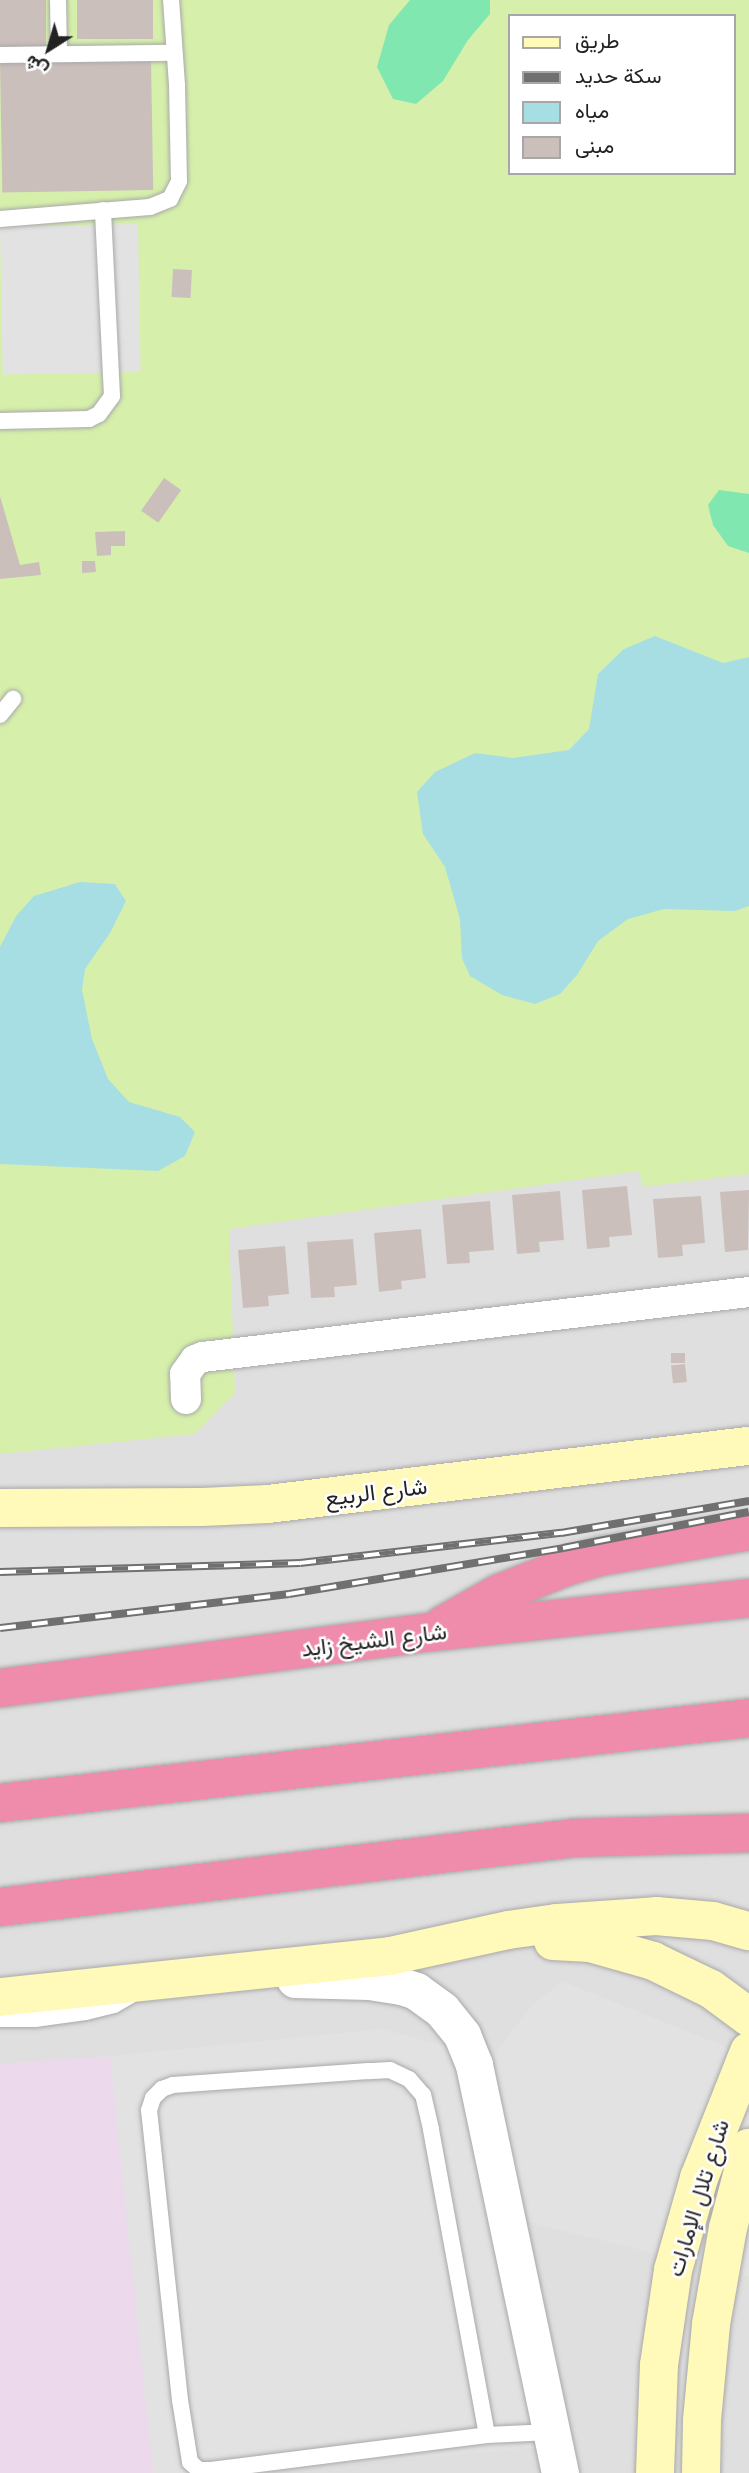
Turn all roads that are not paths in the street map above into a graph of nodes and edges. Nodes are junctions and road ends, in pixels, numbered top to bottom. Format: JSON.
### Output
{"nodes":[{"id":1,"x":58,"y":0,"type":"edge"},
{"id":2,"x":171,"y":0,"type":"edge"},
{"id":3,"x":173,"y":53,"type":"junction"},
{"id":4,"x":60,"y":54,"type":"junction"},
{"id":5,"x":0,"y":55,"type":"edge"},
{"id":6,"x":103,"y":210,"type":"junction"},
{"id":7,"x":0,"y":219,"type":"edge"},
{"id":8,"x":0,"y":421,"type":"edge"},
{"id":9,"x":0,"y":703,"type":"edge"},
{"id":10,"x":0,"y":715,"type":"edge"},
{"id":11,"x":749,"y":1293,"type":"edge"},
{"id":12,"x":186,"y":1399,"type":"dead end"},
{"id":13,"x":749,"y":1446,"type":"edge"},
{"id":14,"x":0,"y":1508,"type":"edge"},
{"id":15,"x":749,"y":1531,"type":"edge"},
{"id":16,"x":749,"y":1598,"type":"edge"},
{"id":17,"x":432,"y":1632,"type":"junction"},
{"id":18,"x":0,"y":1688,"type":"edge"},
{"id":19,"x":749,"y":1718,"type":"edge"},
{"id":20,"x":0,"y":1803,"type":"edge"},
{"id":21,"x":749,"y":1806,"type":"edge"},
{"id":22,"x":749,"y":1833,"type":"edge"},
{"id":23,"x":573,"y":1838,"type":"junction"},
{"id":24,"x":0,"y":1907,"type":"edge"},
{"id":25,"x":749,"y":1931,"type":"edge"},
{"id":26,"x":460,"y":1942,"type":"junction"},
{"id":27,"x":227,"y":1974,"type":"junction"},
{"id":28,"x":149,"y":1982,"type":"junction"},
{"id":29,"x":0,"y":1997,"type":"edge"},
{"id":30,"x":749,"y":2017,"type":"edge"},
{"id":31,"x":0,"y":2019,"type":"edge"},
{"id":32,"x":749,"y":2052,"type":"edge"},
{"id":33,"x":749,"y":2148,"type":"edge"},
{"id":34,"x":551,"y":2432,"type":"junction"},
{"id":35,"x":487,"y":2435,"type":"junction"},
{"id":36,"x":560,"y":2473,"type":"edge"},
{"id":37,"x":655,"y":2473,"type":"edge"},
{"id":38,"x":701,"y":2473,"type":"edge"}],
"edges":[{"from":1,"to":4,"type":"lane"},
{"from":2,"to":3,"type":"lane"},
{"from":3,"to":4,"type":"lane"},
{"from":3,"to":6,"type":"lane"},
{"from":4,"to":5,"type":"lane"},
{"from":6,"to":7,"type":"lane"},
{"from":6,"to":8,"type":"lane"},
{"from":9,"to":10,"type":"lane"},
{"from":11,"to":12,"type":"street"},
{"from":13,"to":14,"type":"main road","name":"شارع الربيع"},
{"from":15,"to":17,"type":"highway"},
{"from":16,"to":17,"type":"highway","name":"شارع الشيخ زايد"},
{"from":17,"to":18,"type":"highway","name":"شارع الشيخ زايد"},
{"from":19,"to":20,"type":"highway"},
{"from":21,"to":23,"type":"highway"},
{"from":22,"to":23,"type":"highway"},
{"from":23,"to":24,"type":"highway"},
{"from":25,"to":26,"type":"main road"},
{"from":26,"to":27,"type":"main road"},
{"from":26,"to":30,"type":"main road"},
{"from":27,"to":28,"type":"main road"},
{"from":27,"to":34,"type":"street"},
{"from":28,"to":29,"type":"main road"},
{"from":28,"to":31,"type":"lane"},
{"from":32,"to":37,"type":"main road","name":"شارع تلال الإمارات"},
{"from":33,"to":38,"type":"main road"},
{"from":34,"to":35,"type":"lane"},
{"from":34,"to":36,"type":"street"},
{"from":35,"to":35,"type":"lane"}]}
